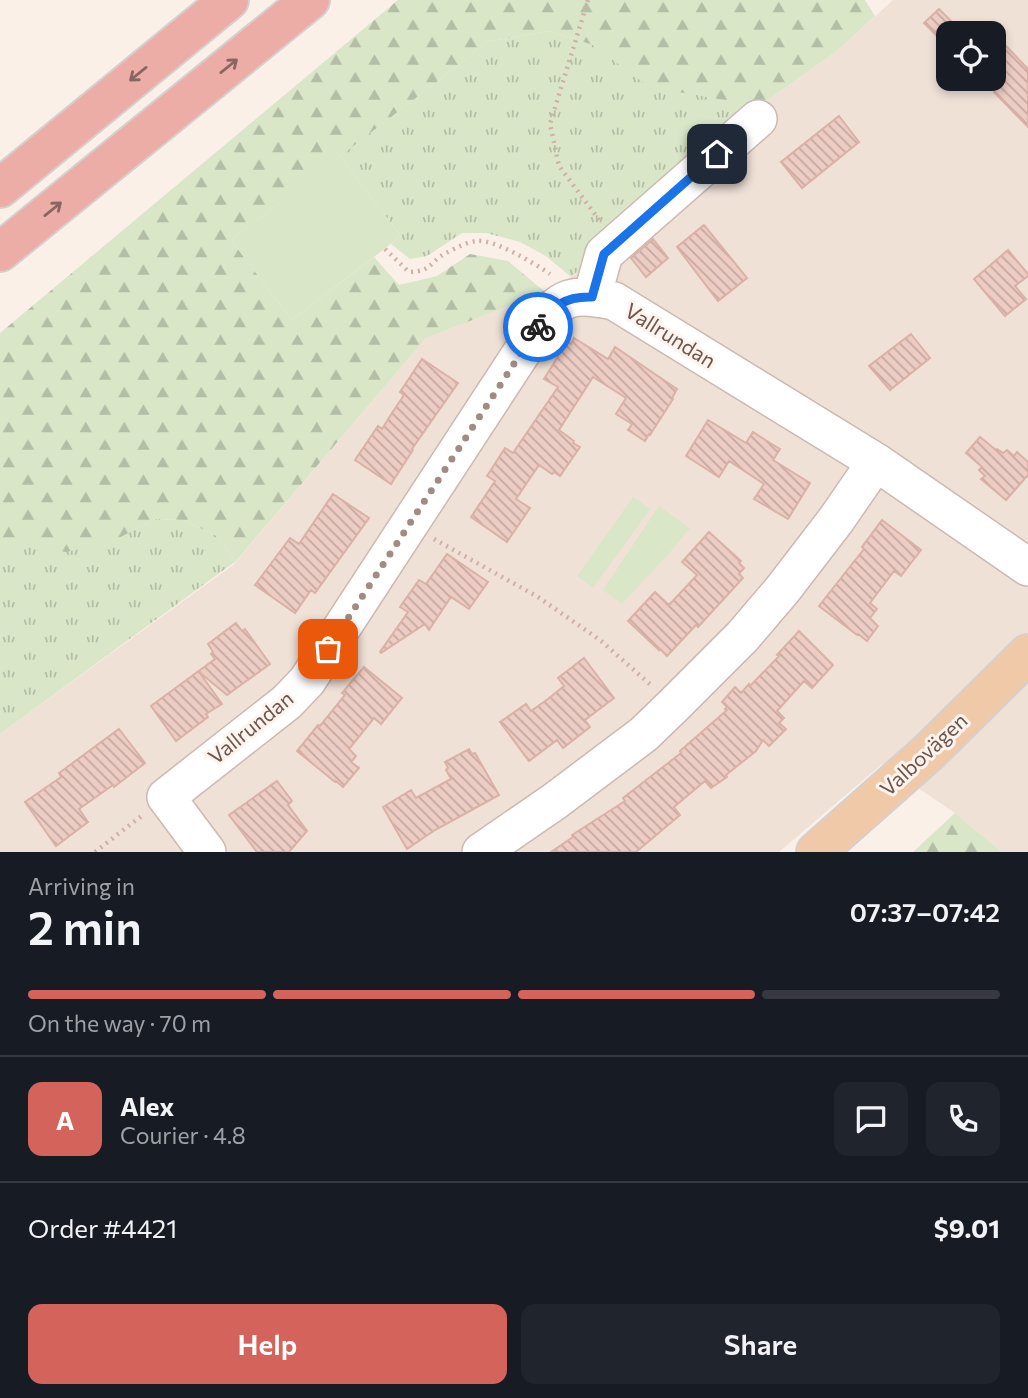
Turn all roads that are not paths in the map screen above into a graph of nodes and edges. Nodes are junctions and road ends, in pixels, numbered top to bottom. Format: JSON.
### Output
{"nodes":[{"id":1,"x":229,"y":0,"type":"edge"},
{"id":2,"x":310,"y":0,"type":"edge"},
{"id":3,"x":758,"y":118,"type":"dead end"},
{"id":4,"x":0,"y":188,"type":"edge"},
{"id":5,"x":0,"y":253,"type":"edge"},
{"id":6,"x":587,"y":296,"type":"junction"},
{"id":7,"x":876,"y":462,"type":"junction"},
{"id":8,"x":1028,"y":567,"type":"edge"},
{"id":9,"x":1028,"y":654,"type":"edge"},
{"id":10,"x":207,"y":852,"type":"edge"},
{"id":11,"x":481,"y":852,"type":"edge"},
{"id":12,"x":816,"y":852,"type":"edge"}],
"edges":[{"from":1,"to":4,"type":"highway","one_way":true},
{"from":5,"to":2,"type":"highway","one_way":true},
{"from":3,"to":6,"type":"street"},
{"from":6,"to":7,"type":"street","name":"Vallrundan"},
{"from":6,"to":10,"type":"street","name":"Vallrundan"},
{"from":7,"to":8,"type":"street","name":"Vallrundan"},
{"from":7,"to":11,"type":"street"},
{"from":9,"to":12,"type":"main road","name":"Valbovägen"}]}
